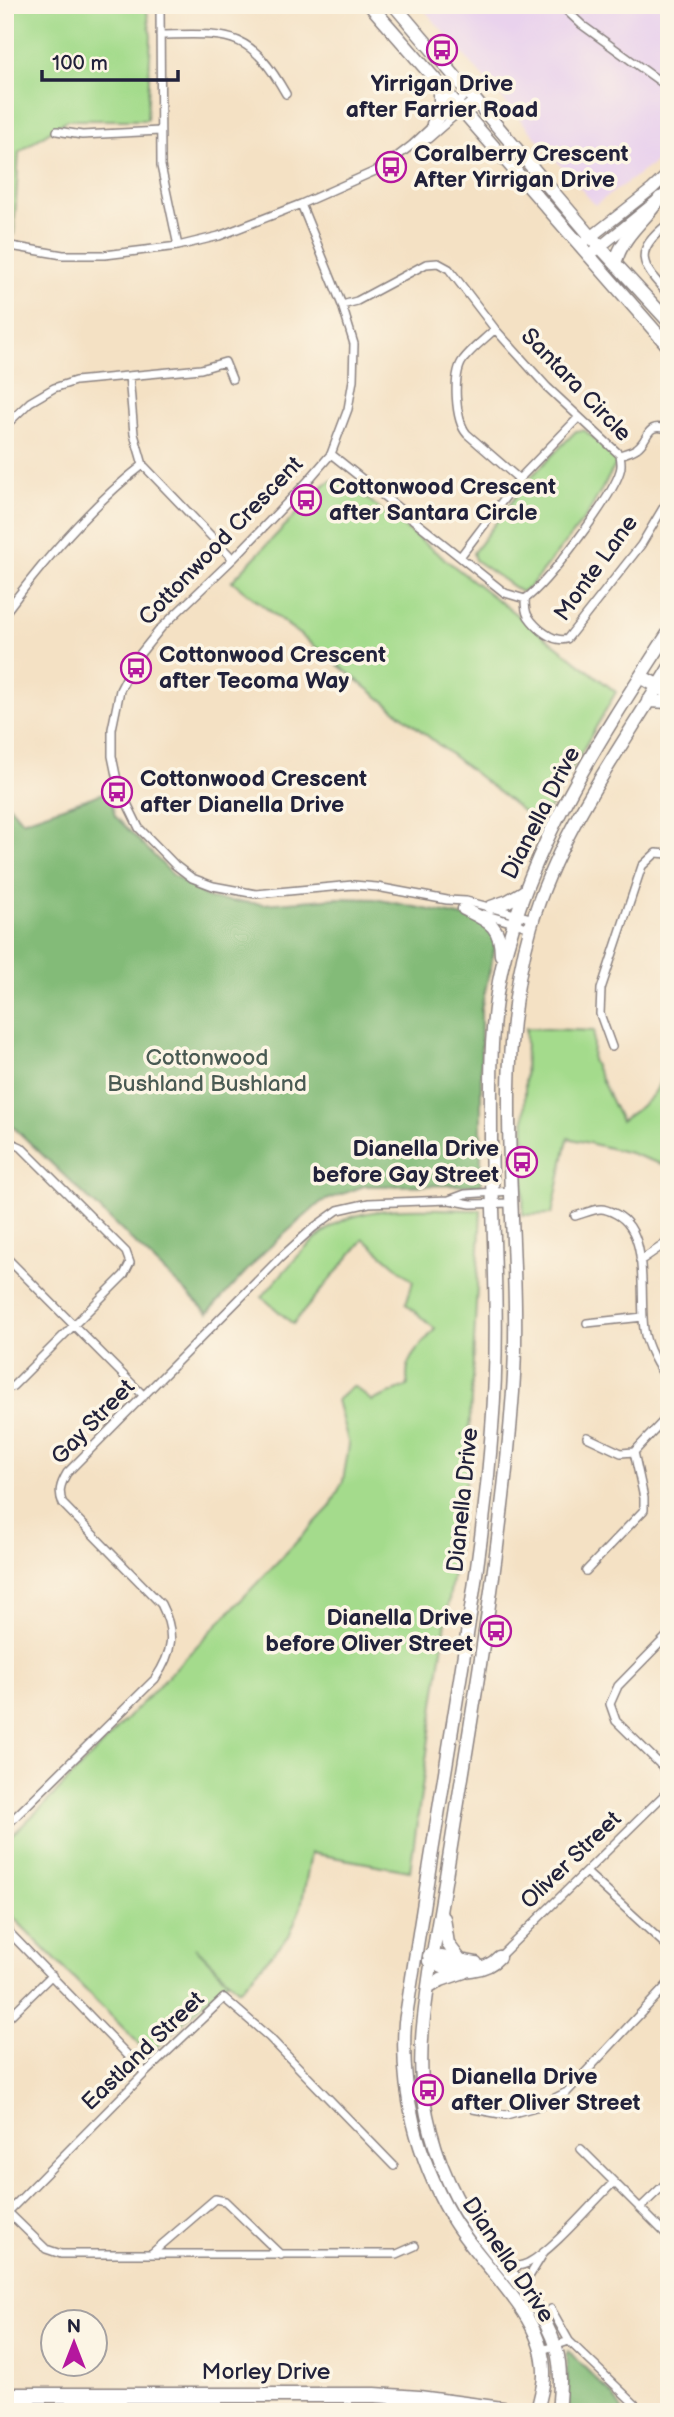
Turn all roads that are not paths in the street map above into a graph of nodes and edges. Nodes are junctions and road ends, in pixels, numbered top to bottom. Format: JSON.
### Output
{"nodes":[{"id":1,"x":160,"y":5,"type":"edge"},
{"id":2,"x":394,"y":5,"type":"edge"},
{"id":3,"x":563,"y":5,"type":"edge"},
{"id":4,"x":376,"y":9,"type":"edge"},
{"id":5,"x":160,"y":35,"type":"junction"},
{"id":6,"x":440,"y":86,"type":"junction"},
{"id":7,"x":669,"y":88,"type":"edge"},
{"id":8,"x":286,"y":94,"type":"dead end"},
{"id":9,"x":472,"y":95,"type":"junction"},
{"id":10,"x":458,"y":108,"type":"junction"},
{"id":11,"x":433,"y":124,"type":"junction"},
{"id":12,"x":57,"y":131,"type":"dead end"},
{"id":13,"x":160,"y":131,"type":"junction"},
{"id":14,"x":412,"y":145,"type":"junction"},
{"id":15,"x":669,"y":173,"type":"edge"},
{"id":16,"x":664,"y":195,"type":"edge"},
{"id":17,"x":300,"y":204,"type":"junction"},
{"id":18,"x":669,"y":223,"type":"edge"},
{"id":19,"x":591,"y":236,"type":"junction"},
{"id":20,"x":5,"y":245,"type":"edge"},
{"id":21,"x":178,"y":246,"type":"junction"},
{"id":22,"x":579,"y":246,"type":"junction"},
{"id":23,"x":600,"y":247,"type":"junction"},
{"id":24,"x":588,"y":257,"type":"junction"},
{"id":25,"x":615,"y":263,"type":"junction"},
{"id":26,"x":669,"y":295,"type":"edge"},
{"id":27,"x":342,"y":305,"type":"junction"},
{"id":28,"x":669,"y":322,"type":"edge"},
{"id":29,"x":495,"y":329,"type":"junction"},
{"id":30,"x":669,"y":347,"type":"edge"},
{"id":31,"x":129,"y":376,"type":"junction"},
{"id":32,"x":232,"y":379,"type":"dead end"},
{"id":33,"x":578,"y":418,"type":"junction"},
{"id":34,"x":5,"y":426,"type":"edge"},
{"id":35,"x":669,"y":430,"type":"edge"},
{"id":36,"x":331,"y":454,"type":"junction"},
{"id":37,"x":620,"y":455,"type":"junction"},
{"id":38,"x":143,"y":465,"type":"junction"},
{"id":39,"x":519,"y":479,"type":"junction"},
{"id":40,"x":669,"y":498,"type":"edge"},
{"id":41,"x":460,"y":557,"type":"junction"},
{"id":42,"x":233,"y":559,"type":"junction"},
{"id":43,"x":525,"y":599,"type":"junction"},
{"id":44,"x":5,"y":613,"type":"edge"},
{"id":45,"x":669,"y":632,"type":"edge"},
{"id":46,"x":669,"y":668,"type":"edge"},
{"id":47,"x":640,"y":676,"type":"junction"},
{"id":48,"x":662,"y":687,"type":"edge"},
{"id":49,"x":669,"y":696,"type":"edge"},
{"id":50,"x":648,"y":702,"type":"junction"},
{"id":51,"x":669,"y":702,"type":"edge"},
{"id":52,"x":669,"y":854,"type":"edge"},
{"id":53,"x":525,"y":891,"type":"junction"},
{"id":54,"x":447,"y":900,"type":"junction"},
{"id":55,"x":491,"y":907,"type":"junction"},
{"id":56,"x":464,"y":909,"type":"junction"},
{"id":57,"x":515,"y":919,"type":"junction"},
{"id":58,"x":532,"y":923,"type":"junction"},
{"id":59,"x":501,"y":969,"type":"junction"},
{"id":60,"x":612,"y":1047,"type":"dead end"},
{"id":61,"x":5,"y":1140,"type":"edge"},
{"id":62,"x":512,"y":1197,"type":"junction"},
{"id":63,"x":492,"y":1198,"type":"junction"},
{"id":64,"x":575,"y":1216,"type":"dead end"},
{"id":65,"x":669,"y":1241,"type":"edge"},
{"id":66,"x":5,"y":1256,"type":"edge"},
{"id":67,"x":640,"y":1261,"type":"junction"},
{"id":68,"x":643,"y":1317,"type":"junction"},
{"id":69,"x":587,"y":1322,"type":"dead end"},
{"id":70,"x":74,"y":1325,"type":"junction"},
{"id":71,"x":669,"y":1381,"type":"edge"},
{"id":72,"x":5,"y":1390,"type":"edge"},
{"id":73,"x":144,"y":1396,"type":"junction"},
{"id":74,"x":669,"y":1415,"type":"edge"},
{"id":75,"x":587,"y":1437,"type":"dead end"},
{"id":76,"x":635,"y":1452,"type":"junction"},
{"id":77,"x":586,"y":1571,"type":"dead end"},
{"id":78,"x":669,"y":1634,"type":"edge"},
{"id":79,"x":669,"y":1773,"type":"edge"},
{"id":80,"x":669,"y":1790,"type":"edge"},
{"id":81,"x":5,"y":1827,"type":"edge"},
{"id":82,"x":587,"y":1872,"type":"junction"},
{"id":83,"x":442,"y":1902,"type":"junction"},
{"id":84,"x":421,"y":1922,"type":"junction"},
{"id":85,"x":5,"y":1928,"type":"edge"},
{"id":86,"x":669,"y":1948,"type":"edge"},
{"id":87,"x":499,"y":1957,"type":"joint"},
{"id":88,"x":432,"y":1959,"type":"junction"},
{"id":89,"x":464,"y":1966,"type":"junction"},
{"id":90,"x":51,"y":1975,"type":"junction"},
{"id":91,"x":669,"y":1983,"type":"edge"},
{"id":92,"x":410,"y":1987,"type":"junction"},
{"id":93,"x":428,"y":1988,"type":"junction"},
{"id":94,"x":5,"y":2021,"type":"edge"},
{"id":95,"x":145,"y":2073,"type":"junction"},
{"id":96,"x":473,"y":2109,"type":"dead end"},
{"id":97,"x":581,"y":2149,"type":"dead end"},
{"id":98,"x":394,"y":2166,"type":"dead end"},
{"id":99,"x":669,"y":2180,"type":"edge"},
{"id":100,"x":613,"y":2183,"type":"junction"},
{"id":101,"x":640,"y":2208,"type":"junction"},
{"id":102,"x":7,"y":2213,"type":"edge"},
{"id":103,"x":669,"y":2237,"type":"edge"},
{"id":104,"x":415,"y":2246,"type":"dead end"},
{"id":105,"x":546,"y":2251,"type":"junction"},
{"id":106,"x":152,"y":2253,"type":"junction"},
{"id":107,"x":281,"y":2255,"type":"junction"},
{"id":108,"x":506,"y":2267,"type":"junction"},
{"id":109,"x":522,"y":2288,"type":"junction"},
{"id":110,"x":551,"y":2309,"type":"dead end"},
{"id":111,"x":569,"y":2341,"type":"junction"},
{"id":112,"x":555,"y":2346,"type":"junction"},
{"id":113,"x":542,"y":2350,"type":"junction"},
{"id":114,"x":5,"y":2395,"type":"edge"},
{"id":115,"x":526,"y":2412,"type":"edge"},
{"id":116,"x":537,"y":2412,"type":"edge"},
{"id":117,"x":558,"y":2412,"type":"edge"},
{"id":118,"x":642,"y":2412,"type":"edge"}],
"edges":[{"from":1,"to":5,"type":"street"},
{"from":2,"to":4,"type":"street"},
{"from":2,"to":9,"type":"main road"},
{"from":3,"to":7,"type":"street"},
{"from":4,"to":6,"type":"main road"},
{"from":5,"to":8,"type":"street"},
{"from":5,"to":13,"type":"street"},
{"from":6,"to":10,"type":"main road"},
{"from":6,"to":11,"type":"main road"},
{"from":9,"to":10,"type":"street"},
{"from":9,"to":19,"type":"main road"},
{"from":10,"to":11,"type":"street"},
{"from":10,"to":14,"type":"street"},
{"from":10,"to":22,"type":"main road"},
{"from":11,"to":14,"type":"street"},
{"from":12,"to":13,"type":"street"},
{"from":13,"to":21,"type":"street"},
{"from":14,"to":17,"type":"street"},
{"from":15,"to":19,"type":"street"},
{"from":16,"to":23,"type":"street"},
{"from":16,"to":25,"type":"main road"},
{"from":17,"to":21,"type":"street"},
{"from":17,"to":27,"type":"street","name":"Cottonwood Crescent"},
{"from":18,"to":26,"type":"street"},
{"from":19,"to":22,"type":"street"},
{"from":19,"to":23,"type":"main road"},
{"from":20,"to":21,"type":"street"},
{"from":22,"to":24,"type":"main road"},
{"from":23,"to":24,"type":"street"},
{"from":23,"to":25,"type":"main road"},
{"from":24,"to":30,"type":"main road"},
{"from":25,"to":28,"type":"main road"},
{"from":27,"to":29,"type":"street","name":"Santara Circle"},
{"from":27,"to":36,"type":"street","name":"Cottonwood Crescent"},
{"from":29,"to":33,"type":"street","name":"Santara Circle"},
{"from":29,"to":39,"type":"street"},
{"from":31,"to":32,"type":"street"},
{"from":31,"to":34,"type":"street"},
{"from":31,"to":38,"type":"street"},
{"from":33,"to":37,"type":"street","name":"Santara Circle"},
{"from":33,"to":39,"type":"street"},
{"from":35,"to":37,"type":"street"},
{"from":36,"to":41,"type":"street"},
{"from":36,"to":42,"type":"street","name":"Cottonwood Crescent"},
{"from":37,"to":43,"type":"street","name":"Santara Circle"},
{"from":38,"to":42,"type":"street"},
{"from":38,"to":44,"type":"street"},
{"from":39,"to":41,"type":"street"},
{"from":40,"to":43,"type":"street","name":"Monte Lane"},
{"from":41,"to":43,"type":"street"},
{"from":42,"to":54,"type":"street","name":"Cottonwood Crescent"},
{"from":45,"to":47,"type":"main road","name":"Dianella Drive"},
{"from":46,"to":48,"type":"main road","name":"Dianella Drive"},
{"from":47,"to":48,"type":"street"},
{"from":47,"to":53,"type":"main road","name":"Dianella Drive"},
{"from":48,"to":49,"type":"street"},
{"from":48,"to":50,"type":"main road","name":"Dianella Drive"},
{"from":50,"to":51,"type":"main road"},
{"from":50,"to":58,"type":"main road","name":"Dianella Drive"},
{"from":52,"to":60,"type":"street"},
{"from":53,"to":55,"type":"main road"},
{"from":53,"to":57,"type":"main road","name":"Dianella Drive"},
{"from":54,"to":55,"type":"street","name":"Cottonwood Crescent"},
{"from":54,"to":56,"type":"street","name":"Cottonwood Crescent"},
{"from":55,"to":57,"type":"street","name":"Cottonwood Crescent"},
{"from":56,"to":57,"type":"street","name":"Cottonwood Crescent"},
{"from":56,"to":59,"type":"main road"},
{"from":57,"to":58,"type":"street","name":"Cottonwood Crescent"},
{"from":57,"to":59,"type":"main road","name":"Dianella Drive"},
{"from":58,"to":62,"type":"main road","name":"Dianella Drive"},
{"from":59,"to":63,"type":"main road","name":"Dianella Drive"},
{"from":61,"to":70,"type":"street"},
{"from":62,"to":63,"type":"street","name":"Gay Street"},
{"from":62,"to":83,"type":"main road","name":"Dianella Drive"},
{"from":63,"to":73,"type":"street","name":"Gay Street"},
{"from":63,"to":84,"type":"main road","name":"Dianella Drive"},
{"from":64,"to":67,"type":"street"},
{"from":65,"to":67,"type":"street"},
{"from":66,"to":70,"type":"street"},
{"from":67,"to":68,"type":"street"},
{"from":68,"to":69,"type":"street"},
{"from":68,"to":71,"type":"street"},
{"from":70,"to":72,"type":"street"},
{"from":70,"to":73,"type":"street"},
{"from":73,"to":81,"type":"street","name":"Gay Street"},
{"from":74,"to":76,"type":"street"},
{"from":75,"to":76,"type":"street"},
{"from":76,"to":77,"type":"street"},
{"from":78,"to":79,"type":"street"},
{"from":80,"to":82,"type":"street","name":"Oliver Street"},
{"from":82,"to":86,"type":"street"},
{"from":82,"to":87,"type":"street","name":"Oliver Street"},
{"from":83,"to":88,"type":"main road","name":"Dianella Drive"},
{"from":83,"to":89,"type":"main road"},
{"from":84,"to":88,"type":"main road"},
{"from":84,"to":92,"type":"main road","name":"Dianella Drive"},
{"from":85,"to":90,"type":"street"},
{"from":87,"to":89,"type":"main road"},
{"from":88,"to":89,"type":"main road"},
{"from":88,"to":92,"type":"main road"},
{"from":88,"to":93,"type":"main road","name":"Dianella Drive"},
{"from":89,"to":93,"type":"main road"},
{"from":90,"to":94,"type":"street"},
{"from":90,"to":95,"type":"street"},
{"from":91,"to":96,"type":"street"},
{"from":92,"to":113,"type":"main road","name":"Dianella Drive"},
{"from":93,"to":108,"type":"main road","name":"Dianella Drive"},
{"from":95,"to":98,"type":"street","name":"Eastland Street"},
{"from":95,"to":102,"type":"street","name":"Eastland Street"},
{"from":97,"to":100,"type":"street"},
{"from":99,"to":101,"type":"street"},
{"from":100,"to":101,"type":"street"},
{"from":100,"to":105,"type":"street"},
{"from":101,"to":103,"type":"street"},
{"from":102,"to":106,"type":"street"},
{"from":104,"to":107,"type":"street"},
{"from":105,"to":108,"type":"street"},
{"from":105,"to":109,"type":"street"},
{"from":106,"to":107,"type":"street"},
{"from":106,"to":107,"type":"street"},
{"from":108,"to":109,"type":"main road","name":"Dianella Drive"},
{"from":109,"to":112,"type":"main road","name":"Dianella Drive"},
{"from":110,"to":111,"type":"street"},
{"from":111,"to":112,"type":"street"},
{"from":111,"to":118,"type":"street"},
{"from":112,"to":113,"type":"street"},
{"from":112,"to":117,"type":"main road","name":"Dianella Drive"},
{"from":113,"to":116,"type":"main road","name":"Dianella Drive"},
{"from":114,"to":115,"type":"highway","name":"Morley Drive"}]}
